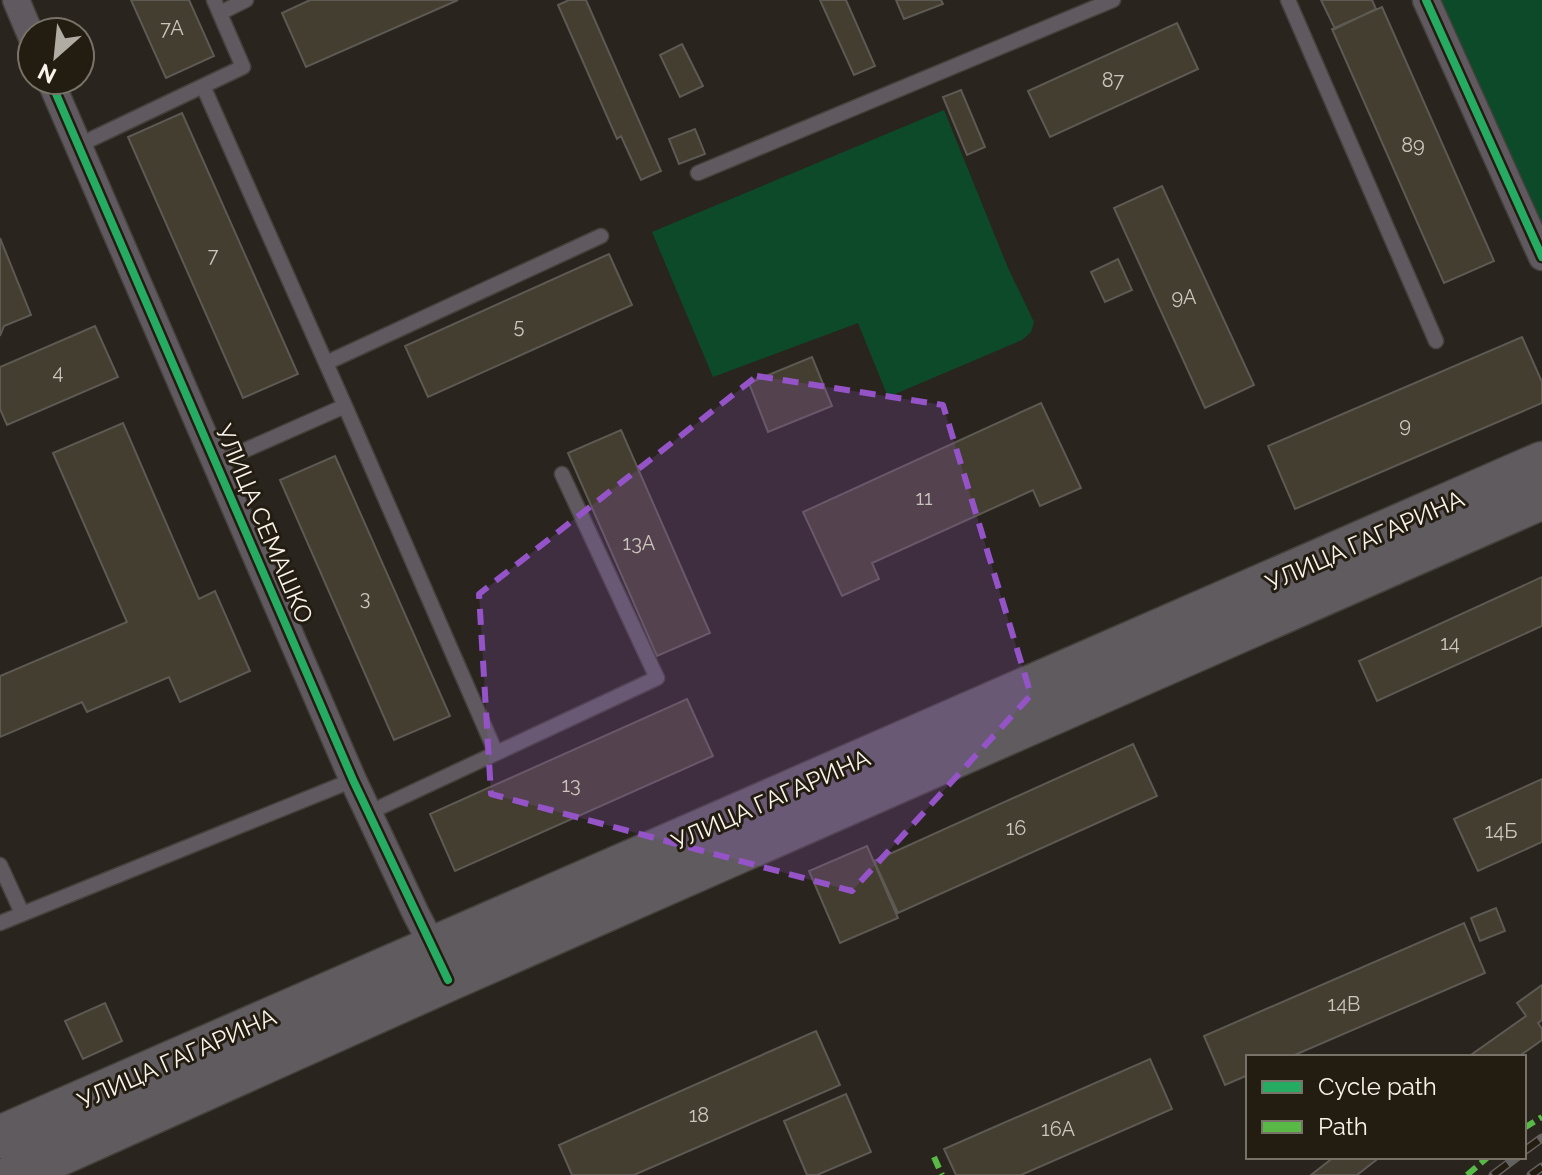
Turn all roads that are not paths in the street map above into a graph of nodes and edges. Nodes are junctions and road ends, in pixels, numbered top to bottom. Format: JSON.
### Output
{"nodes":[{"id":1,"x":246,"y":0,"type":"edge"},
{"id":2,"x":1113,"y":0,"type":"edge"},
{"id":3,"x":1288,"y":0,"type":"edge"},
{"id":4,"x":1426,"y":0,"type":"edge"},
{"id":5,"x":217,"y":6,"type":"edge"},
{"id":6,"x":203,"y":86,"type":"junction"},
{"id":7,"x":57,"y":96,"type":"edge"},
{"id":8,"x":79,"y":145,"type":"junction"},
{"id":9,"x":698,"y":173,"type":"dead end"},
{"id":10,"x":601,"y":236,"type":"dead end"},
{"id":11,"x":1542,"y":257,"type":"edge"},
{"id":12,"x":1436,"y":341,"type":"dead end"},
{"id":13,"x":326,"y":363,"type":"junction"},
{"id":14,"x":345,"y":406,"type":"junction"},
{"id":15,"x":216,"y":463,"type":"junction"},
{"id":16,"x":1542,"y":463,"type":"edge"},
{"id":17,"x":562,"y":474,"type":"dead end"},
{"id":18,"x":1542,"y":498,"type":"edge"},
{"id":19,"x":496,"y":753,"type":"junction"},
{"id":20,"x":353,"y":780,"type":"junction"},
{"id":21,"x":368,"y":813,"type":"junction"},
{"id":22,"x":0,"y":865,"type":"edge"},
{"id":23,"x":22,"y":913,"type":"junction"},
{"id":24,"x":0,"y":923,"type":"edge"},
{"id":25,"x":441,"y":964,"type":"junction"},
{"id":26,"x":0,"y":1137,"type":"edge"},
{"id":27,"x":14,"y":1175,"type":"edge"}],
"edges":[{"from":1,"to":5,"type":"lane"},
{"from":2,"to":9,"type":"lane"},
{"from":3,"to":12,"type":"lane"},
{"from":4,"to":11,"type":"street"},
{"from":5,"to":6,"type":"lane"},
{"from":6,"to":8,"type":"lane"},
{"from":6,"to":13,"type":"lane"},
{"from":7,"to":8,"type":"street","name":"УЛИЦА СЕМАШКО"},
{"from":8,"to":15,"type":"street","name":"УЛИЦА СЕМАШКО"},
{"from":10,"to":13,"type":"lane"},
{"from":13,"to":14,"type":"lane"},
{"from":14,"to":15,"type":"lane"},
{"from":14,"to":19,"type":"lane"},
{"from":15,"to":20,"type":"street","name":"УЛИЦА СЕМАШКО"},
{"from":16,"to":25,"type":"main road","name":"УЛИЦА ГАГАРИНА"},
{"from":17,"to":19,"type":"lane"},
{"from":18,"to":25,"type":"main road","name":"УЛИЦА ГАГАРИНА"},
{"from":19,"to":21,"type":"lane"},
{"from":20,"to":21,"type":"street","name":"УЛИЦА СЕМАШКО"},
{"from":20,"to":23,"type":"lane"},
{"from":21,"to":25,"type":"street","name":"УЛИЦА СЕМАШКО"},
{"from":22,"to":23,"type":"lane"},
{"from":23,"to":24,"type":"lane"},
{"from":25,"to":26,"type":"main road","name":"УЛИЦА ГАГАРИНА"},
{"from":25,"to":27,"type":"main road","name":"УЛИЦА ГАГАРИНА"}]}
